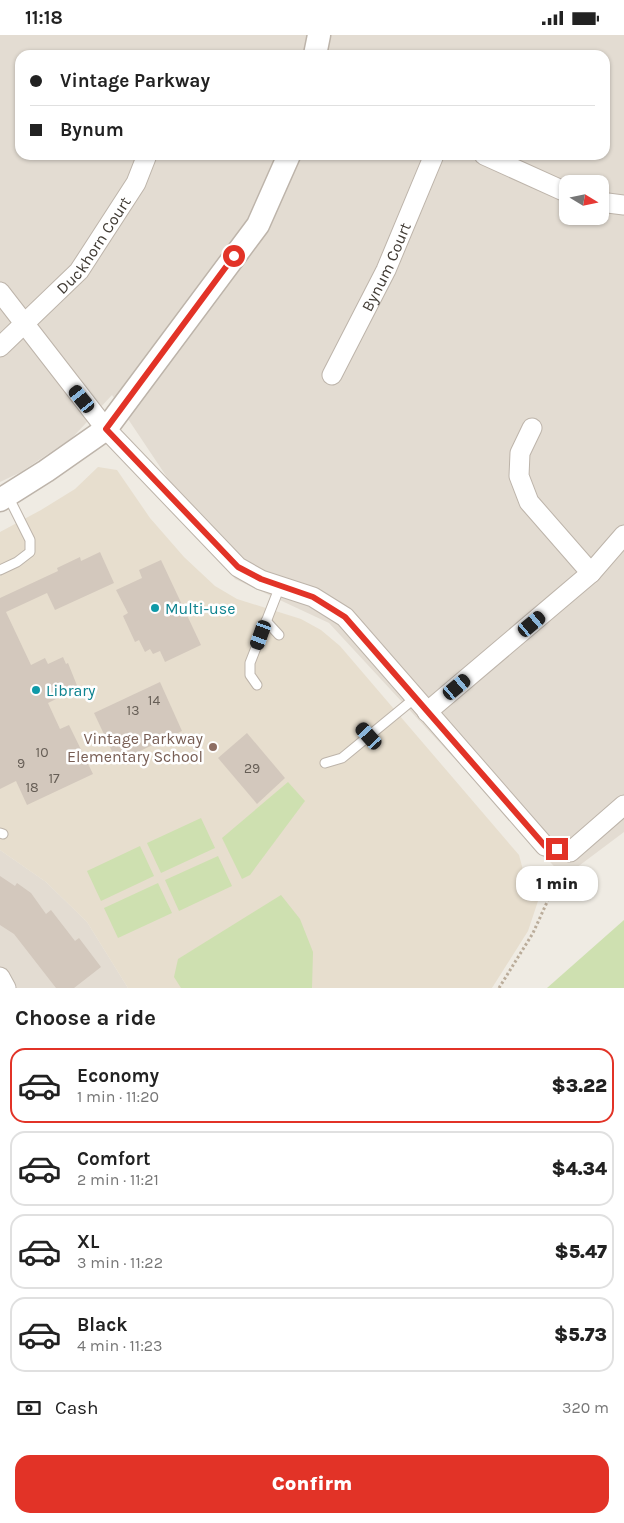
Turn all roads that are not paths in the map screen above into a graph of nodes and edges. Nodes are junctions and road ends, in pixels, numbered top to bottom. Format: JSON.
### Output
{"nodes":[{"id":1,"x":319,"y":35,"type":"edge"},
{"id":2,"x":316,"y":50,"type":"edge"},
{"id":3,"x":145,"y":160,"type":"edge"},
{"id":4,"x":287,"y":160,"type":"edge"},
{"id":5,"x":432,"y":160,"type":"edge"},
{"id":6,"x":495,"y":160,"type":"edge"},
{"id":7,"x":559,"y":189,"type":"edge"},
{"id":8,"x":609,"y":203,"type":"edge"},
{"id":9,"x":624,"y":205,"type":"edge"},
{"id":10,"x":0,"y":292,"type":"edge"},
{"id":11,"x":25,"y":324,"type":"junction"},
{"id":12,"x":0,"y":347,"type":"edge"},
{"id":13,"x":332,"y":375,"type":"dead end"},
{"id":14,"x":532,"y":428,"type":"dead end"},
{"id":15,"x":106,"y":429,"type":"junction"},
{"id":16,"x":4,"y":498,"type":"edge"},
{"id":17,"x":624,"y":535,"type":"edge"},
{"id":18,"x":0,"y":570,"type":"edge"},
{"id":19,"x":591,"y":573,"type":"junction"},
{"id":20,"x":280,"y":586,"type":"junction"},
{"id":21,"x":266,"y":621,"type":"junction"},
{"id":22,"x":278,"y":635,"type":"dead end"},
{"id":23,"x":258,"y":685,"type":"dead end"},
{"id":24,"x":421,"y":705,"type":"junction"},
{"id":25,"x":362,"y":728,"type":"dead end"},
{"id":26,"x":369,"y":736,"type":"junction"},
{"id":27,"x":325,"y":763,"type":"dead end"},
{"id":28,"x":624,"y":805,"type":"edge"},
{"id":29,"x":0,"y":977,"type":"edge"},
{"id":30,"x":6,"y":988,"type":"edge"}],
"edges":[{"from":1,"to":2,"type":"street"},
{"from":3,"to":11,"type":"street","name":"Duckhorn Court"},
{"from":4,"to":15,"type":"street"},
{"from":5,"to":13,"type":"street","name":"Bynum Court"},
{"from":6,"to":7,"type":"street"},
{"from":8,"to":9,"type":"street"},
{"from":10,"to":11,"type":"street"},
{"from":11,"to":12,"type":"street","name":"Duckhorn Court"},
{"from":11,"to":15,"type":"street"},
{"from":14,"to":19,"type":"street"},
{"from":15,"to":16,"type":"street"},
{"from":15,"to":20,"type":"street"},
{"from":16,"to":18,"type":"lane"},
{"from":17,"to":19,"type":"street"},
{"from":19,"to":24,"type":"street"},
{"from":20,"to":21,"type":"lane"},
{"from":20,"to":24,"type":"street"},
{"from":21,"to":22,"type":"lane"},
{"from":21,"to":23,"type":"lane"},
{"from":24,"to":26,"type":"lane"},
{"from":24,"to":28,"type":"street"},
{"from":25,"to":26,"type":"lane"},
{"from":26,"to":27,"type":"lane"},
{"from":29,"to":30,"type":"street"}]}
